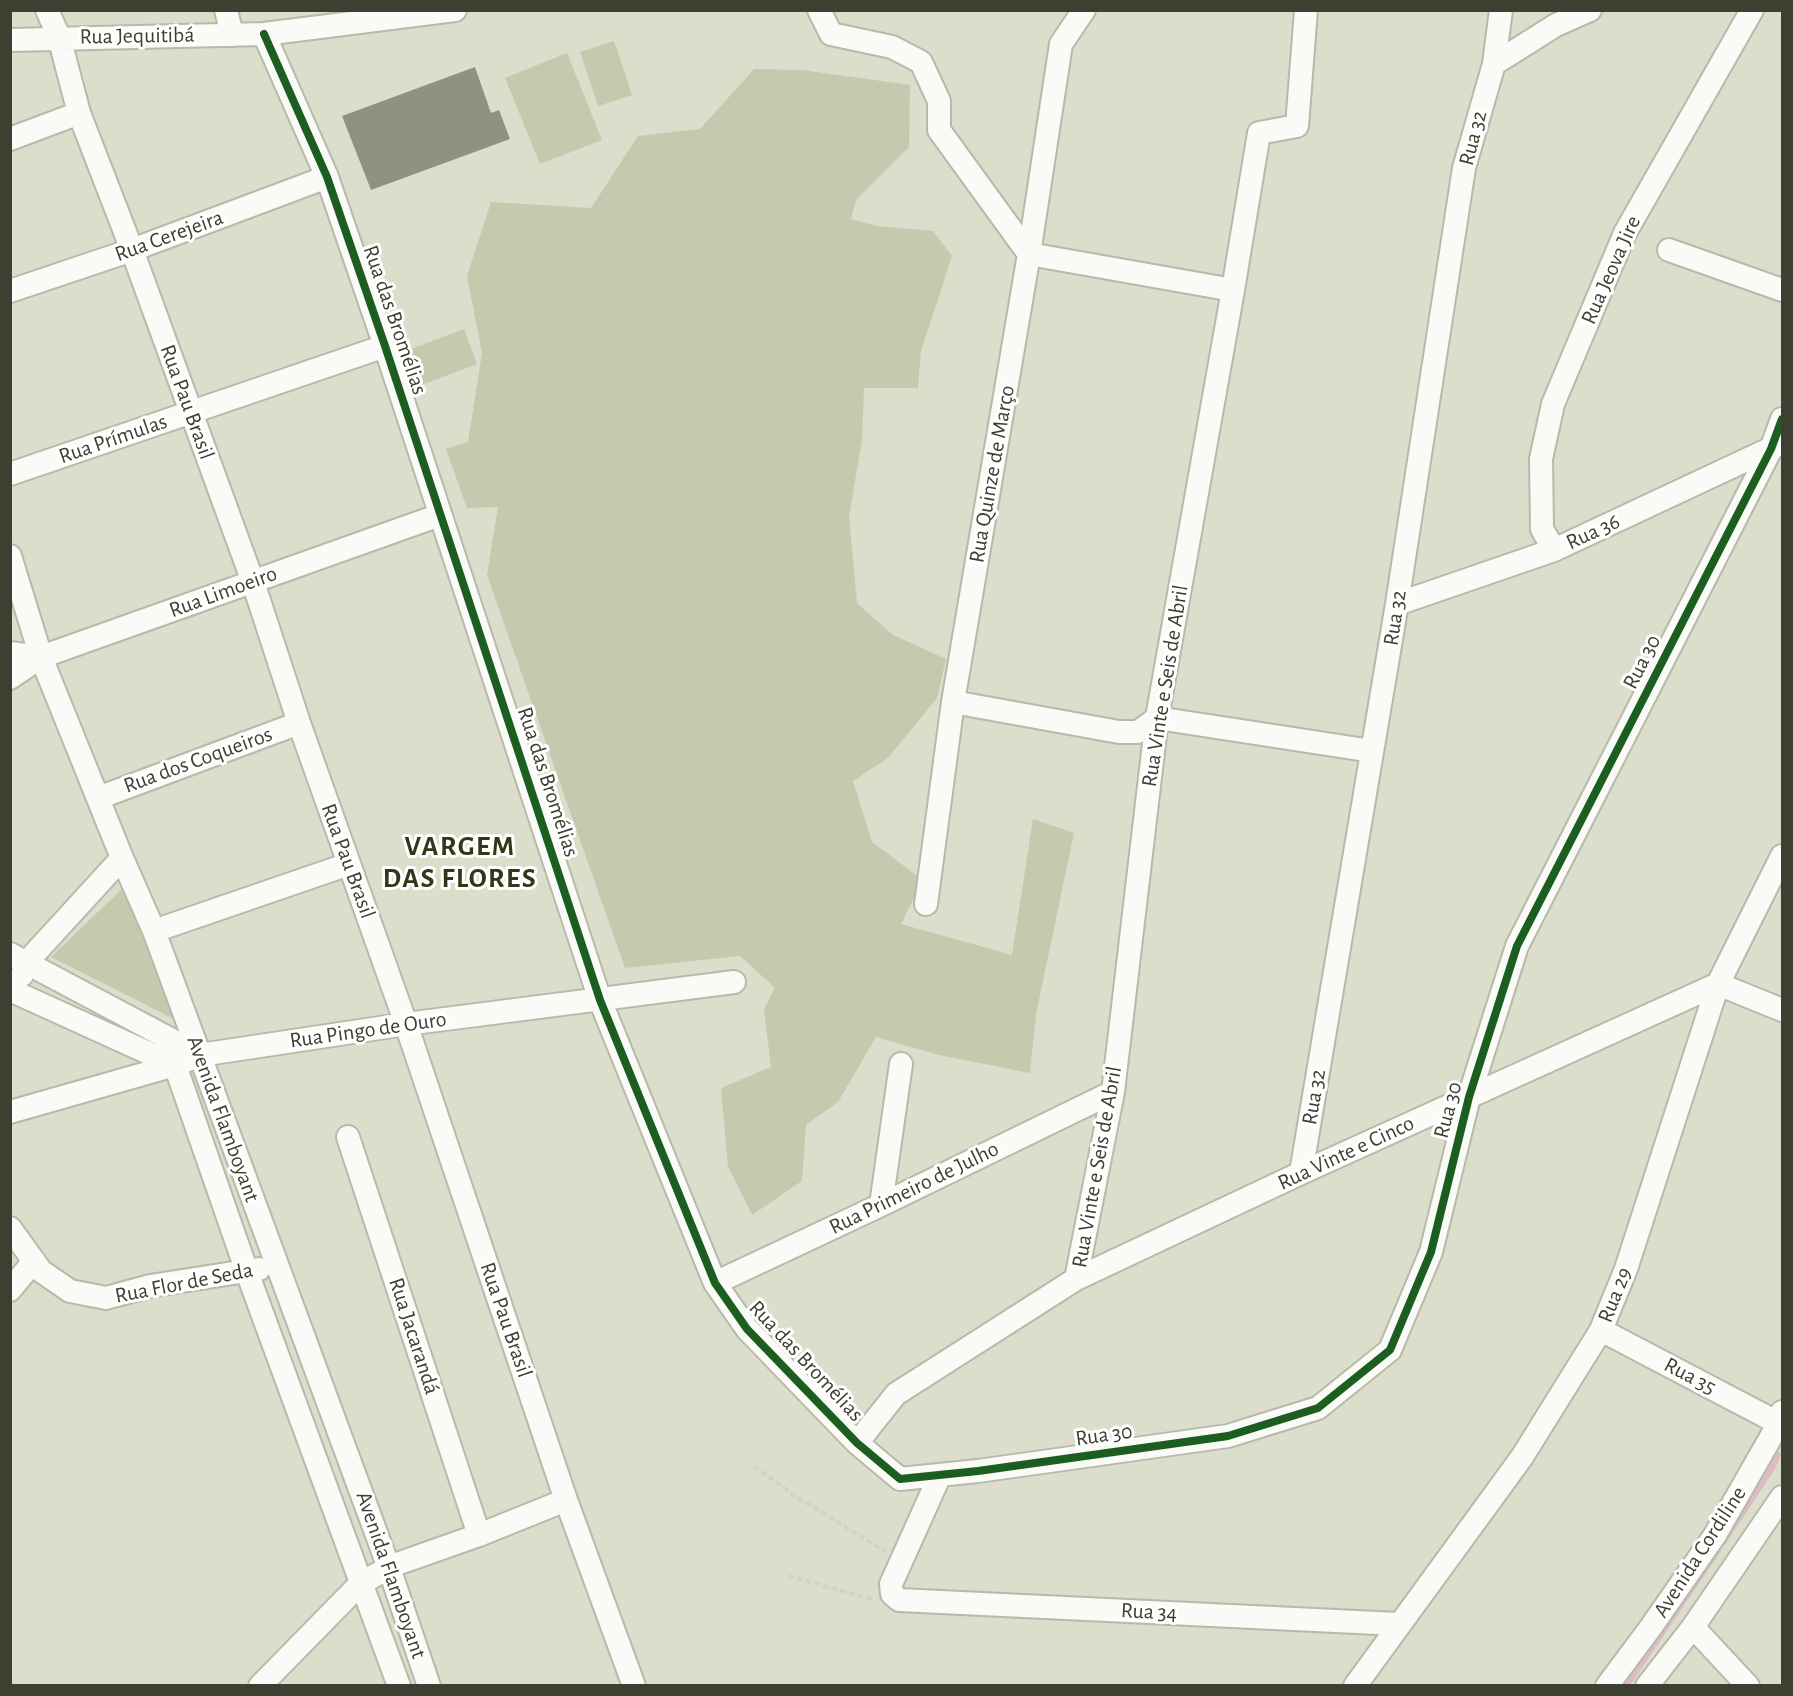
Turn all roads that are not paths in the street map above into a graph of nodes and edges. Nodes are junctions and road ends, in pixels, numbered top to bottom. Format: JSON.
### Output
{"nodes":[{"id":1,"x":47,"y":10,"type":"edge"},
{"id":2,"x":226,"y":10,"type":"edge"},
{"id":3,"x":455,"y":10,"type":"edge"},
{"id":4,"x":819,"y":10,"type":"edge"},
{"id":5,"x":1084,"y":10,"type":"edge"},
{"id":6,"x":1306,"y":10,"type":"edge"},
{"id":7,"x":1502,"y":10,"type":"edge"},
{"id":8,"x":1590,"y":10,"type":"edge"},
{"id":9,"x":1752,"y":10,"type":"edge"},
{"id":10,"x":264,"y":34,"type":"junction"},
{"id":11,"x":232,"y":35,"type":"junction"},
{"id":12,"x":59,"y":38,"type":"junction"},
{"id":13,"x":10,"y":40,"type":"edge"},
{"id":14,"x":1494,"y":64,"type":"junction"},
{"id":15,"x":79,"y":113,"type":"junction"},
{"id":16,"x":10,"y":139,"type":"edge"},
{"id":17,"x":327,"y":177,"type":"junction"},
{"id":18,"x":132,"y":250,"type":"junction"},
{"id":19,"x":1669,"y":250,"type":"dead end"},
{"id":20,"x":1029,"y":254,"type":"junction"},
{"id":21,"x":1233,"y":290,"type":"junction"},
{"id":22,"x":1782,"y":290,"type":"edge"},
{"id":23,"x":10,"y":291,"type":"edge"},
{"id":24,"x":385,"y":346,"type":"junction"},
{"id":25,"x":191,"y":413,"type":"junction"},
{"id":26,"x":1782,"y":420,"type":"edge"},
{"id":27,"x":1777,"y":446,"type":"edge"},
{"id":28,"x":10,"y":474,"type":"edge"},
{"id":29,"x":440,"y":515,"type":"junction"},
{"id":30,"x":1554,"y":550,"type":"junction"},
{"id":31,"x":10,"y":556,"type":"edge"},
{"id":32,"x":253,"y":582,"type":"junction"},
{"id":33,"x":1397,"y":604,"type":"junction"},
{"id":34,"x":10,"y":653,"type":"edge"},
{"id":35,"x":41,"y":657,"type":"junction"},
{"id":36,"x":10,"y":678,"type":"edge"},
{"id":37,"x":953,"y":702,"type":"junction"},
{"id":38,"x":1157,"y":718,"type":"junction"},
{"id":39,"x":299,"y":723,"type":"junction"},
{"id":40,"x":1372,"y":751,"type":"junction"},
{"id":41,"x":98,"y":798,"type":"junction"},
{"id":42,"x":1782,"y":856,"type":"edge"},
{"id":43,"x":122,"y":858,"type":"junction"},
{"id":44,"x":349,"y":864,"type":"junction"},
{"id":45,"x":926,"y":904,"type":"dead end"},
{"id":46,"x":154,"y":931,"type":"junction"},
{"id":47,"x":18,"y":959,"type":"edge"},
{"id":48,"x":734,"y":982,"type":"dead end"},
{"id":49,"x":1718,"y":984,"type":"junction"},
{"id":50,"x":14,"y":992,"type":"edge"},
{"id":51,"x":600,"y":1000,"type":"junction"},
{"id":52,"x":1782,"y":1010,"type":"edge"},
{"id":53,"x":406,"y":1024,"type":"junction"},
{"id":54,"x":200,"y":1055,"type":"junction"},
{"id":55,"x":901,"y":1064,"type":"dead end"},
{"id":56,"x":175,"y":1065,"type":"junction"},
{"id":57,"x":1113,"y":1092,"type":"junction"},
{"id":58,"x":1469,"y":1097,"type":"junction"},
{"id":59,"x":10,"y":1112,"type":"edge"},
{"id":60,"x":348,"y":1137,"type":"dead end"},
{"id":61,"x":1301,"y":1173,"type":"junction"},
{"id":62,"x":881,"y":1205,"type":"junction"},
{"id":63,"x":10,"y":1228,"type":"edge"},
{"id":64,"x":34,"y":1261,"type":"junction"},
{"id":65,"x":277,"y":1264,"type":"junction"},
{"id":66,"x":247,"y":1272,"type":"junction"},
{"id":67,"x":1077,"y":1279,"type":"junction"},
{"id":68,"x":715,"y":1283,"type":"junction"},
{"id":69,"x":10,"y":1290,"type":"edge"},
{"id":70,"x":1601,"y":1330,"type":"junction"},
{"id":71,"x":1781,"y":1420,"type":"edge"},
{"id":72,"x":857,"y":1443,"type":"junction"},
{"id":73,"x":940,"y":1475,"type":"junction"},
{"id":74,"x":900,"y":1479,"type":"joint"},
{"id":75,"x":1782,"y":1497,"type":"edge"},
{"id":76,"x":566,"y":1500,"type":"junction"},
{"id":77,"x":479,"y":1534,"type":"junction"},
{"id":78,"x":389,"y":1568,"type":"junction"},
{"id":79,"x":361,"y":1583,"type":"junction"},
{"id":80,"x":1398,"y":1624,"type":"junction"},
{"id":81,"x":1693,"y":1627,"type":"junction"},
{"id":82,"x":260,"y":1686,"type":"edge"},
{"id":83,"x":399,"y":1686,"type":"edge"},
{"id":84,"x":429,"y":1686,"type":"edge"},
{"id":85,"x":634,"y":1686,"type":"edge"},
{"id":86,"x":1354,"y":1686,"type":"edge"},
{"id":87,"x":1607,"y":1686,"type":"edge"},
{"id":88,"x":1647,"y":1686,"type":"edge"},
{"id":89,"x":1748,"y":1686,"type":"edge"}],
"edges":[{"from":1,"to":12,"type":"street","name":"Rua Pau Brasil"},
{"from":2,"to":11,"type":"street"},
{"from":3,"to":10,"type":"street","name":"Rua Jequitibá"},
{"from":4,"to":20,"type":"street"},
{"from":5,"to":20,"type":"street","name":"Rua Quinze de Março"},
{"from":6,"to":21,"type":"street","name":"Rua Vinte e Seis de Abril"},
{"from":7,"to":14,"type":"street","name":"Rua 32"},
{"from":8,"to":14,"type":"street"},
{"from":9,"to":30,"type":"street","name":"Rua Jeova Jire"},
{"from":10,"to":11,"type":"street","name":"Rua Jequitibá"},
{"from":10,"to":17,"type":"street","name":"Rua das Bromélias"},
{"from":11,"to":12,"type":"street","name":"Rua Jequitibá"},
{"from":12,"to":13,"type":"street","name":"Rua Jequitibá"},
{"from":12,"to":15,"type":"street","name":"Rua Pau Brasil"},
{"from":14,"to":33,"type":"street","name":"Rua 32"},
{"from":15,"to":16,"type":"street"},
{"from":15,"to":18,"type":"street","name":"Rua Pau Brasil"},
{"from":17,"to":18,"type":"street","name":"Rua Cerejeira"},
{"from":17,"to":24,"type":"street","name":"Rua das Bromélias"},
{"from":18,"to":23,"type":"street","name":"Rua Cerejeira"},
{"from":18,"to":25,"type":"street","name":"Rua Pau Brasil"},
{"from":19,"to":22,"type":"street"},
{"from":20,"to":21,"type":"street"},
{"from":20,"to":37,"type":"street","name":"Rua Quinze de Março"},
{"from":21,"to":38,"type":"street","name":"Rua Vinte e Seis de Abril"},
{"from":24,"to":25,"type":"street","name":"Rua Prímulas"},
{"from":24,"to":29,"type":"street","name":"Rua das Bromélias"},
{"from":25,"to":28,"type":"street","name":"Rua Prímulas"},
{"from":25,"to":32,"type":"street","name":"Rua Pau Brasil"},
{"from":26,"to":27,"type":"street","name":"Rua 30"},
{"from":27,"to":30,"type":"street","name":"Rua 36"},
{"from":27,"to":58,"type":"street","name":"Rua 30"},
{"from":29,"to":32,"type":"street","name":"Rua Limoeiro"},
{"from":29,"to":51,"type":"street","name":"Rua das Bromélias"},
{"from":30,"to":33,"type":"street","name":"Rua 36"},
{"from":31,"to":35,"type":"street","name":"Avenida Flamboyant"},
{"from":32,"to":35,"type":"street","name":"Rua Limoeiro"},
{"from":32,"to":39,"type":"street","name":"Rua Pau Brasil"},
{"from":33,"to":40,"type":"street","name":"Rua 32"},
{"from":34,"to":35,"type":"street"},
{"from":35,"to":36,"type":"street","name":"Rua Limoeiro"},
{"from":35,"to":41,"type":"street","name":"Avenida Flamboyant"},
{"from":37,"to":38,"type":"street"},
{"from":37,"to":45,"type":"street","name":"Rua Quinze de Março"},
{"from":38,"to":40,"type":"street"},
{"from":38,"to":57,"type":"street","name":"Rua Vinte e Seis de Abril"},
{"from":39,"to":41,"type":"street","name":"Rua dos Coqueiros"},
{"from":39,"to":44,"type":"street","name":"Rua Pau Brasil"},
{"from":40,"to":61,"type":"street","name":"Rua 32"},
{"from":41,"to":43,"type":"street","name":"Avenida Flamboyant"},
{"from":42,"to":49,"type":"street","name":"Rua 29"},
{"from":43,"to":46,"type":"street","name":"Avenida Flamboyant"},
{"from":43,"to":47,"type":"street"},
{"from":44,"to":46,"type":"street"},
{"from":44,"to":53,"type":"street","name":"Rua Pau Brasil"},
{"from":46,"to":54,"type":"street","name":"Avenida Flamboyant"},
{"from":47,"to":50,"type":"street"},
{"from":47,"to":54,"type":"street"},
{"from":48,"to":51,"type":"street","name":"Rua Pingo de Ouro"},
{"from":49,"to":52,"type":"street"},
{"from":49,"to":58,"type":"street","name":"Rua Vinte e Cinco"},
{"from":49,"to":70,"type":"street","name":"Rua 29"},
{"from":50,"to":56,"type":"street"},
{"from":51,"to":53,"type":"street","name":"Rua Pingo de Ouro"},
{"from":51,"to":68,"type":"street","name":"Rua das Bromélias"},
{"from":53,"to":54,"type":"street","name":"Rua Pingo de Ouro"},
{"from":53,"to":76,"type":"street","name":"Rua Pau Brasil"},
{"from":54,"to":56,"type":"street","name":"Rua Pingo de Ouro"},
{"from":54,"to":65,"type":"street","name":"Avenida Flamboyant"},
{"from":55,"to":62,"type":"street"},
{"from":56,"to":59,"type":"street","name":"Rua Pingo de Ouro"},
{"from":56,"to":66,"type":"street","name":"Avenida Flamboyant"},
{"from":57,"to":62,"type":"street","name":"Rua Primeiro de Julho"},
{"from":57,"to":67,"type":"street","name":"Rua Vinte e Seis de Abril"},
{"from":58,"to":61,"type":"street","name":"Rua Vinte e Cinco"},
{"from":58,"to":73,"type":"street","name":"Rua 30"},
{"from":60,"to":77,"type":"street","name":"Rua Jacarandá"},
{"from":61,"to":67,"type":"street","name":"Rua Vinte e Cinco"},
{"from":62,"to":68,"type":"street","name":"Rua Primeiro de Julho"},
{"from":63,"to":64,"type":"street","name":"Rua Flor de Seda"},
{"from":64,"to":66,"type":"street","name":"Rua Flor de Seda"},
{"from":64,"to":69,"type":"street"},
{"from":65,"to":66,"type":"street","name":"Rua Flor de Seda"},
{"from":65,"to":78,"type":"street","name":"Avenida Flamboyant"},
{"from":66,"to":79,"type":"street","name":"Avenida Flamboyant"},
{"from":67,"to":72,"type":"street","name":"Rua Vinte e Cinco"},
{"from":68,"to":72,"type":"street","name":"Rua das Bromélias"},
{"from":70,"to":71,"type":"street","name":"Rua 35"},
{"from":70,"to":80,"type":"street","name":"Rua 29"},
{"from":71,"to":87,"type":"street","name":"Avenida Cordiline"},
{"from":72,"to":74,"type":"street","name":"Rua das Bromélias"},
{"from":73,"to":74,"type":"street","name":"Rua 30"},
{"from":73,"to":80,"type":"street","name":"Rua 34"},
{"from":75,"to":81,"type":"street","name":"Avenida Cordiline"},
{"from":76,"to":77,"type":"street"},
{"from":76,"to":85,"type":"street","name":"Rua Pau Brasil"},
{"from":77,"to":78,"type":"street"},
{"from":78,"to":79,"type":"street"},
{"from":78,"to":84,"type":"street","name":"Avenida Flamboyant"},
{"from":79,"to":82,"type":"street"},
{"from":79,"to":83,"type":"street","name":"Avenida Flamboyant"},
{"from":80,"to":86,"type":"street","name":"Rua 29"},
{"from":81,"to":88,"type":"street","name":"Avenida Cordiline"},
{"from":81,"to":89,"type":"street"}]}
